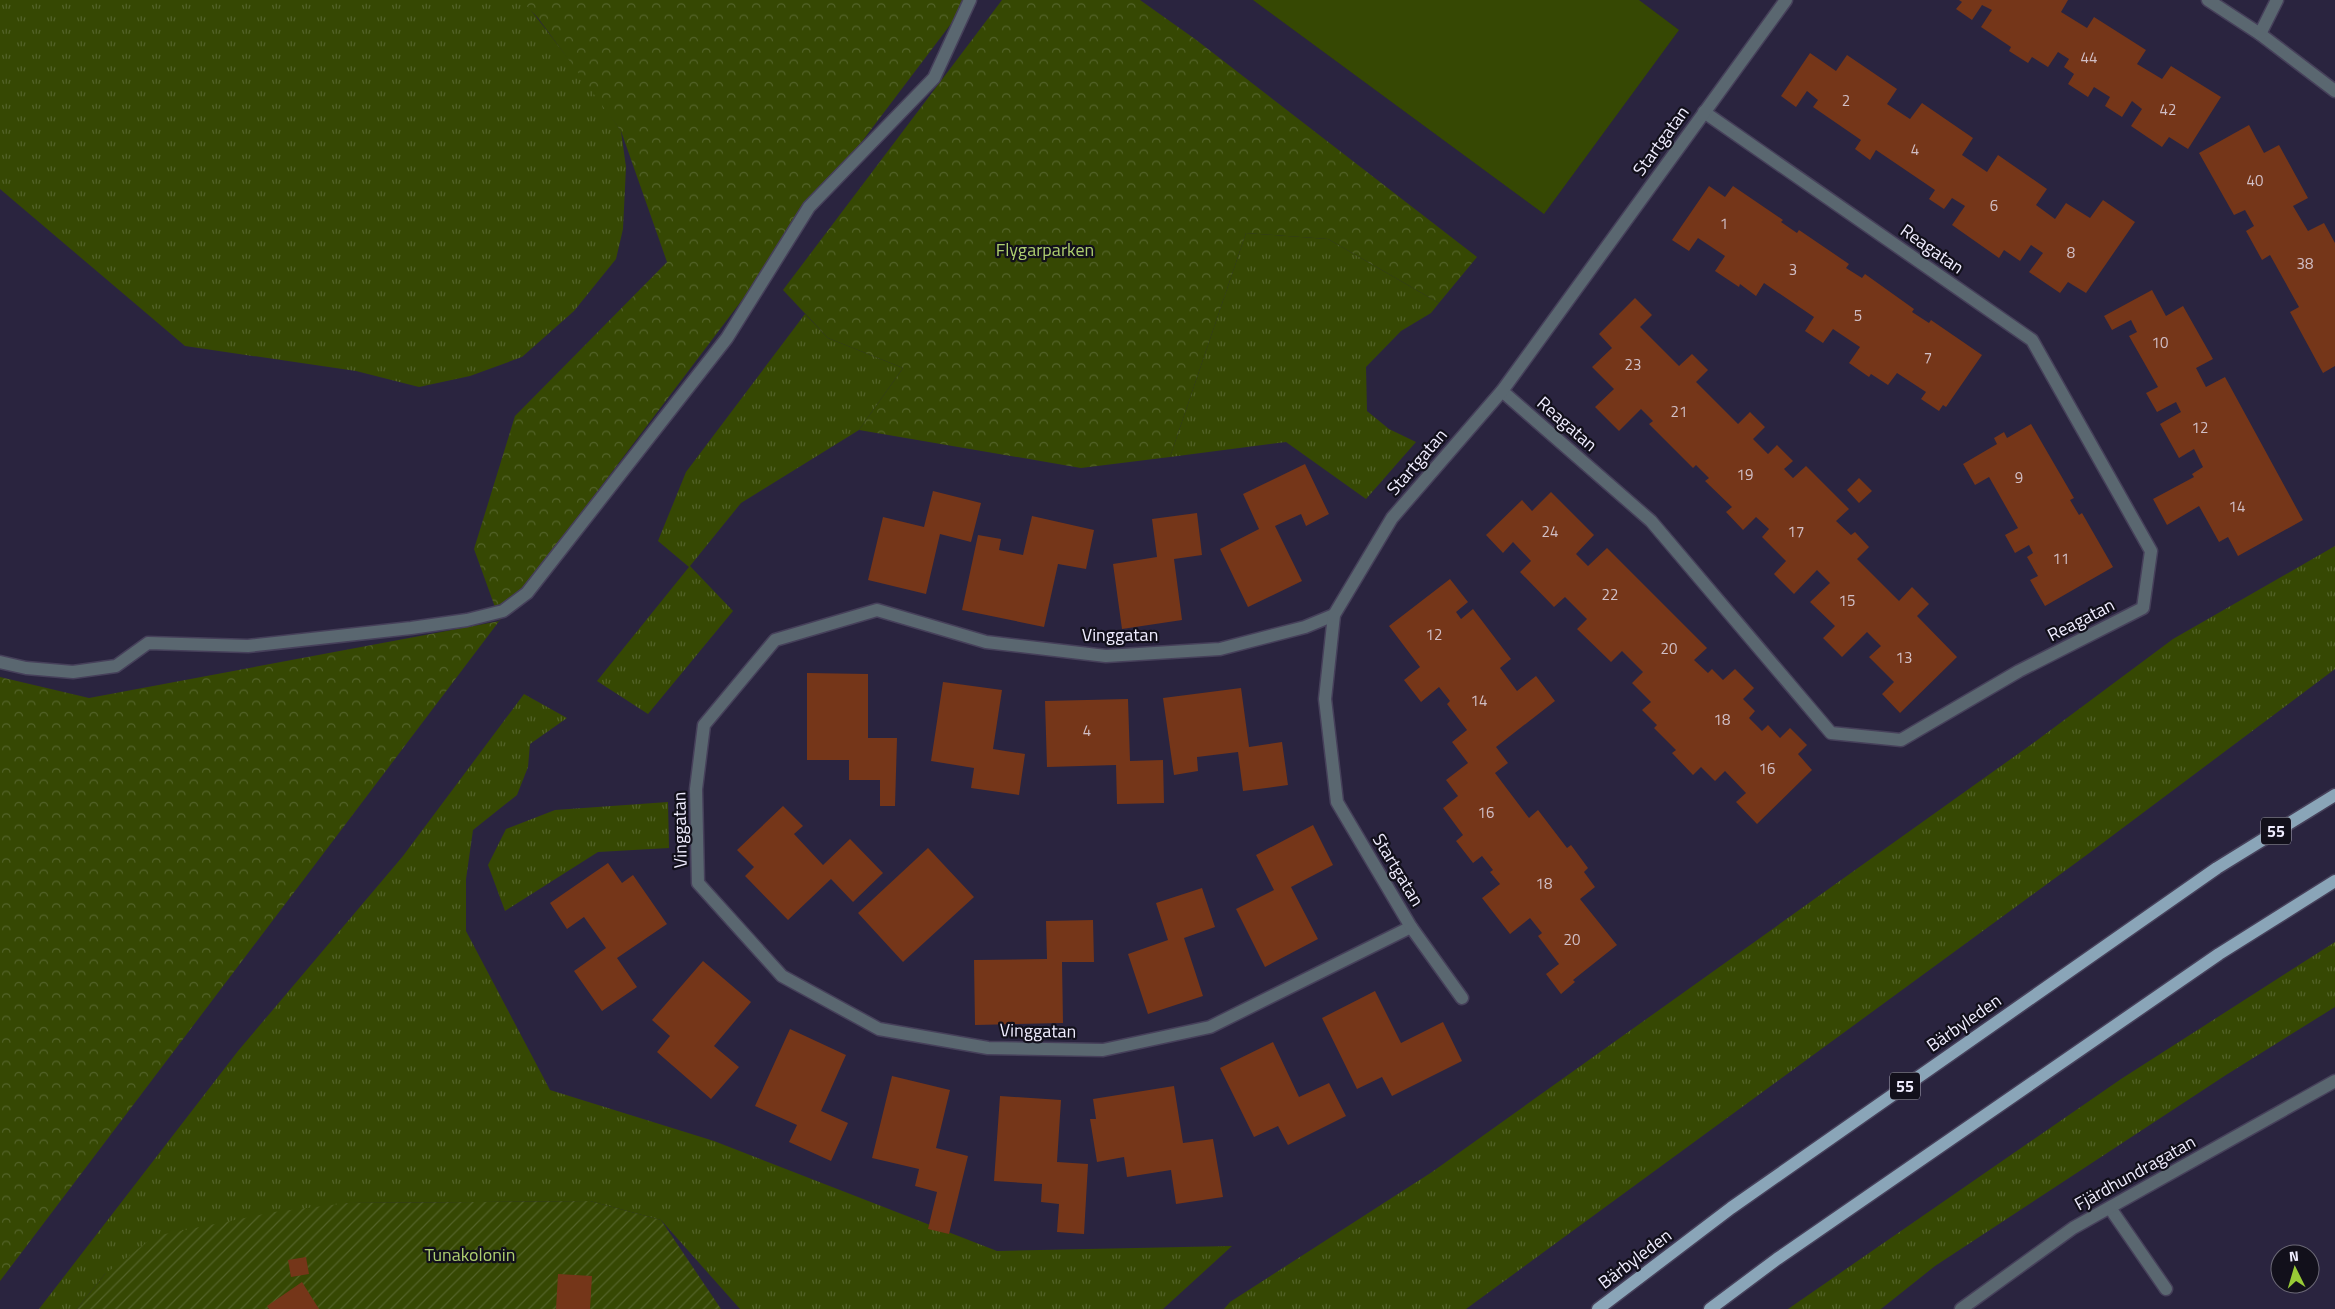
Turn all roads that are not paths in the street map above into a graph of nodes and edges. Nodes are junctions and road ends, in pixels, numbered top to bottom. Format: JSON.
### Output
{"nodes":[{"id":1,"x":970,"y":0,"type":"edge"},
{"id":2,"x":1786,"y":0,"type":"edge"},
{"id":3,"x":2208,"y":0,"type":"edge"},
{"id":4,"x":2277,"y":0,"type":"edge"},
{"id":5,"x":2260,"y":34,"type":"junction"},
{"id":6,"x":2335,"y":91,"type":"edge"},
{"id":7,"x":1704,"y":112,"type":"junction"},
{"id":8,"x":1502,"y":391,"type":"junction"},
{"id":9,"x":1334,"y":615,"type":"junction"},
{"id":10,"x":0,"y":662,"type":"edge"},
{"id":11,"x":2335,"y":795,"type":"edge"},
{"id":12,"x":2335,"y":881,"type":"edge"},
{"id":13,"x":1412,"y":927,"type":"junction"},
{"id":14,"x":1462,"y":998,"type":"dead end"},
{"id":15,"x":2335,"y":1081,"type":"edge"},
{"id":16,"x":2110,"y":1208,"type":"junction"},
{"id":17,"x":2166,"y":1289,"type":"dead end"},
{"id":18,"x":1598,"y":1309,"type":"edge"},
{"id":19,"x":1710,"y":1309,"type":"edge"},
{"id":20,"x":1961,"y":1309,"type":"edge"}],
"edges":[{"from":1,"to":10,"type":"street"},
{"from":2,"to":7,"type":"street","name":"Startgatan"},
{"from":3,"to":5,"type":"street"},
{"from":4,"to":5,"type":"street"},
{"from":5,"to":6,"type":"street"},
{"from":7,"to":8,"type":"street","name":"Startgatan"},
{"from":7,"to":8,"type":"street","name":"Reagatan"},
{"from":8,"to":9,"type":"street","name":"Startgatan"},
{"from":9,"to":13,"type":"street","name":"Startgatan"},
{"from":9,"to":13,"type":"street","name":"Vinggatan"},
{"from":11,"to":18,"type":"main road","name":"Bärbyleden","number":"55"},
{"from":12,"to":19,"type":"main road"},
{"from":13,"to":14,"type":"street","name":"Startgatan"},
{"from":15,"to":16,"type":"street","name":"Fjärdhundragatan"},
{"from":16,"to":17,"type":"street"},
{"from":16,"to":20,"type":"street","name":"Fjärdhundragatan"}]}
